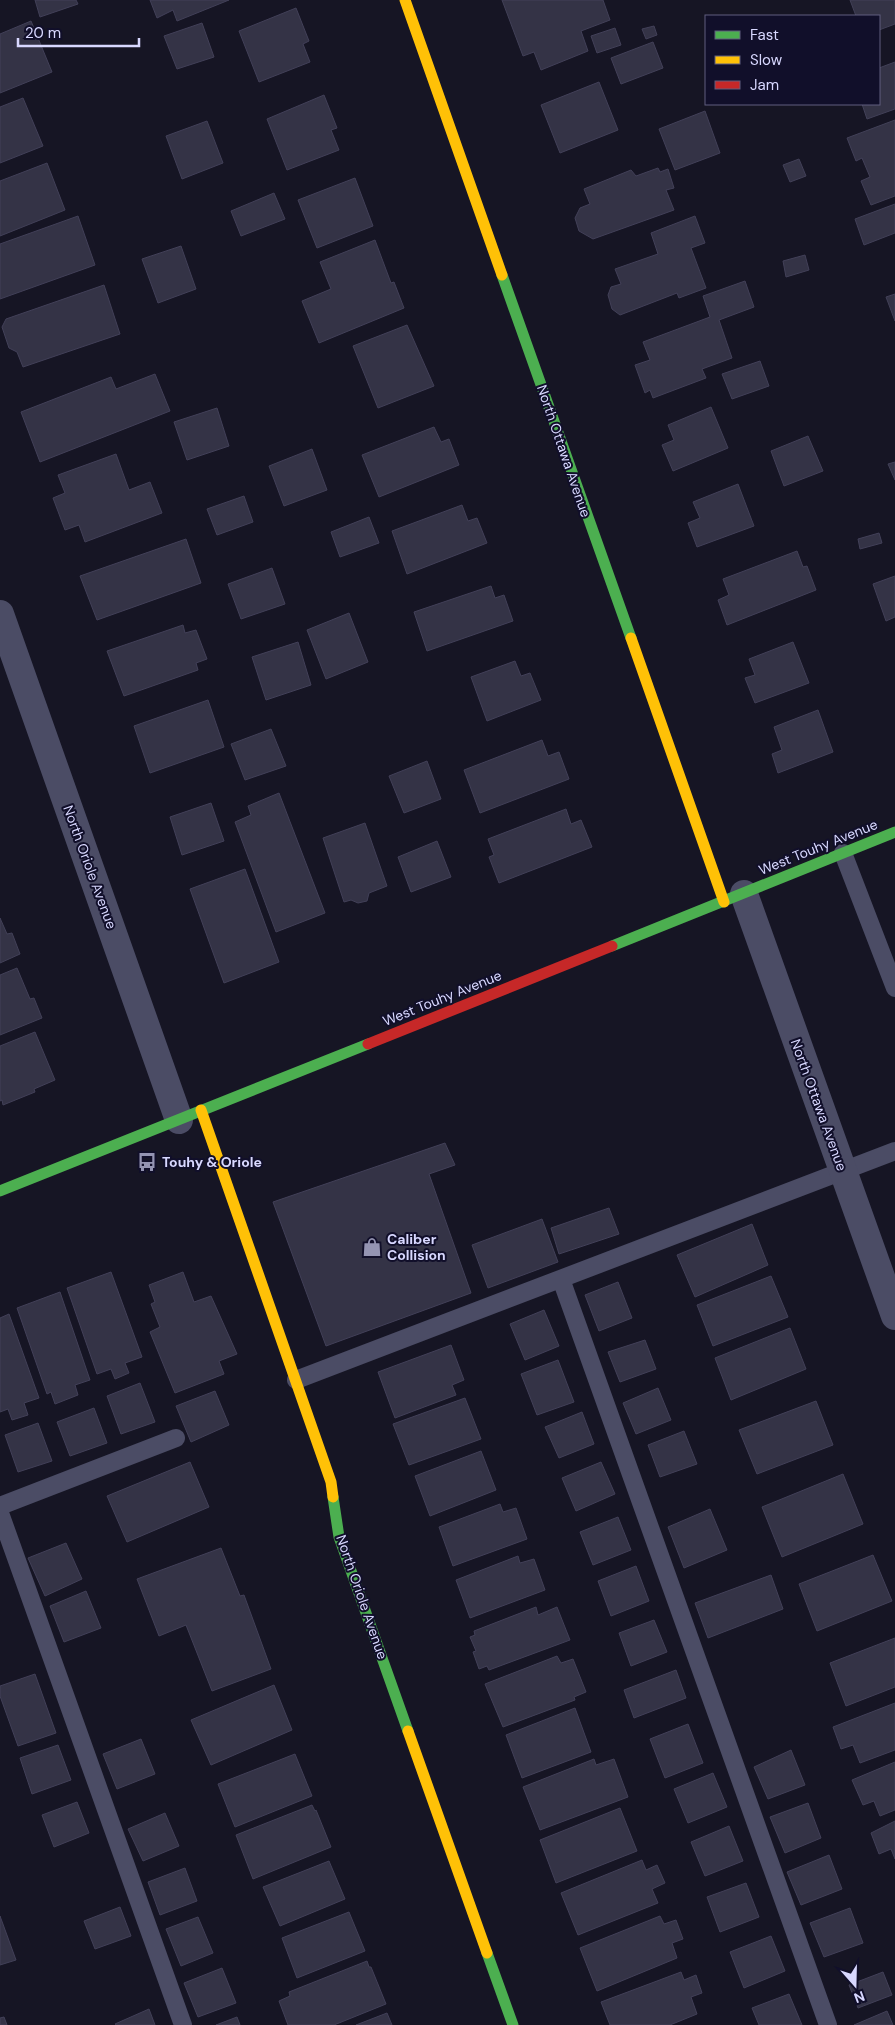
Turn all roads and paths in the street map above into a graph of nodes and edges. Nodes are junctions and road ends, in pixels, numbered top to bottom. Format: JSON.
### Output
{"nodes":[{"id":1,"x":405,"y":0,"type":"edge"},
{"id":2,"x":0,"y":614,"type":"edge"},
{"id":3,"x":895,"y":832,"type":"edge"},
{"id":4,"x":843,"y":853,"type":"junction"},
{"id":5,"x":734,"y":898,"type":"junction"},
{"id":6,"x":895,"y":988,"type":"edge"},
{"id":7,"x":190,"y":1115,"type":"junction"},
{"id":8,"x":895,"y":1151,"type":"edge"},
{"id":9,"x":843,"y":1171,"type":"junction"},
{"id":10,"x":0,"y":1191,"type":"edge"},
{"id":11,"x":561,"y":1279,"type":"junction"},
{"id":12,"x":895,"y":1316,"type":"edge"},
{"id":13,"x":296,"y":1380,"type":"junction"},
{"id":14,"x":176,"y":1438,"type":"dead end"},
{"id":15,"x":0,"y":1506,"type":"edge"},
{"id":16,"x":0,"y":1513,"type":"edge"},
{"id":17,"x":183,"y":2025,"type":"edge"},
{"id":18,"x":513,"y":2025,"type":"edge"},
{"id":19,"x":828,"y":2025,"type":"edge"}],
"edges":[{"from":1,"to":5,"type":"street","name":"North Ottawa Avenue"},
{"from":2,"to":7,"type":"street","name":"North Oriole Avenue"},
{"from":3,"to":4,"type":"street","name":"West Touhy Avenue"},
{"from":4,"to":5,"type":"street","name":"West Touhy Avenue"},
{"from":4,"to":6,"type":"lane"},
{"from":5,"to":7,"type":"street","name":"West Touhy Avenue"},
{"from":5,"to":9,"type":"street","name":"North Ottawa Avenue"},
{"from":7,"to":10,"type":"street","name":"West Touhy Avenue"},
{"from":7,"to":13,"type":"street","name":"North Oriole Avenue"},
{"from":8,"to":9,"type":"lane"},
{"from":9,"to":11,"type":"lane"},
{"from":9,"to":12,"type":"street","name":"North Ottawa Avenue"},
{"from":11,"to":13,"type":"lane"},
{"from":11,"to":19,"type":"lane"},
{"from":13,"to":18,"type":"street","name":"North Oriole Avenue"},
{"from":14,"to":15,"type":"lane"},
{"from":16,"to":17,"type":"lane"}]}
